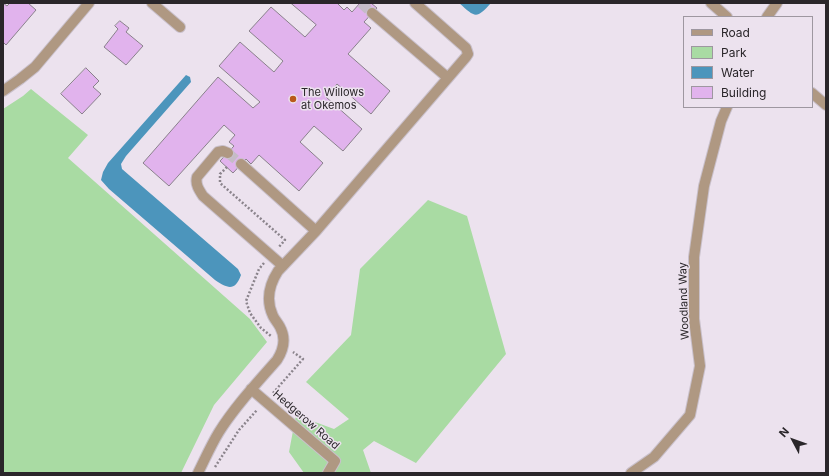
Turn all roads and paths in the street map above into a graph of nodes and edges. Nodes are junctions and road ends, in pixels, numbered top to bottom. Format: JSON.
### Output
{"nodes":[{"id":1,"x":89,"y":3,"type":"edge"},
{"id":2,"x":152,"y":3,"type":"edge"},
{"id":3,"x":415,"y":3,"type":"edge"},
{"id":4,"x":711,"y":3,"type":"edge"},
{"id":5,"x":777,"y":3,"type":"edge"},
{"id":6,"x":372,"y":13,"type":"tunnel mouth"},
{"id":7,"x":726,"y":16,"type":"edge"},
{"id":8,"x":768,"y":16,"type":"edge"},
{"id":9,"x":180,"y":27,"type":"dead end"},
{"id":10,"x":448,"y":78,"type":"junction"},
{"id":11,"x":3,"y":91,"type":"edge"},
{"id":12,"x":813,"y":94,"type":"edge"},
{"id":13,"x":826,"y":105,"type":"edge"},
{"id":14,"x":727,"y":108,"type":"edge"},
{"id":15,"x":228,"y":153,"type":"dead end"},
{"id":16,"x":241,"y":164,"type":"tunnel mouth"},
{"id":17,"x":227,"y":167,"type":"dead end"},
{"id":18,"x":316,"y":231,"type":"junction"},
{"id":19,"x":271,"y":256,"type":"junction"},
{"id":20,"x":283,"y":266,"type":"junction"},
{"id":21,"x":284,"y":345,"type":"junction"},
{"id":22,"x":251,"y":389,"type":"junction"},
{"id":23,"x":265,"y":401,"type":"junction"},
{"id":24,"x":212,"y":472,"type":"dead end"},
{"id":25,"x":198,"y":473,"type":"edge"},
{"id":26,"x":328,"y":473,"type":"edge"},
{"id":27,"x":632,"y":473,"type":"edge"}],
"edges":[{"from":1,"to":11,"type":"street"},
{"from":2,"to":9,"type":"street"},
{"from":3,"to":10,"type":"street"},
{"from":4,"to":7,"type":"street"},
{"from":5,"to":8,"type":"street"},
{"from":6,"to":10,"type":"street"},
{"from":10,"to":18,"type":"street"},
{"from":12,"to":13,"type":"street"},
{"from":14,"to":27,"type":"street","name":"Woodland Way"},
{"from":15,"to":19,"type":"street"},
{"from":16,"to":18,"type":"street"},
{"from":17,"to":19,"type":"path"},
{"from":18,"to":20,"type":"street"},
{"from":19,"to":20,"type":"street"},
{"from":19,"to":21,"type":"path"},
{"from":20,"to":21,"type":"street"},
{"from":21,"to":22,"type":"street"},
{"from":21,"to":23,"type":"path"},
{"from":22,"to":23,"type":"street","name":"Hedgerow Road"},
{"from":22,"to":25,"type":"street"},
{"from":23,"to":24,"type":"path"},
{"from":23,"to":26,"type":"street","name":"Hedgerow Road"}]}
